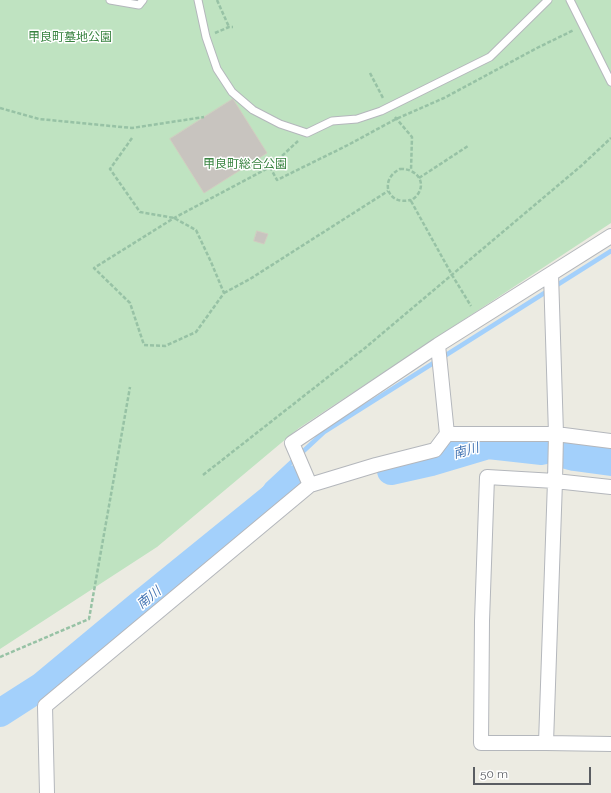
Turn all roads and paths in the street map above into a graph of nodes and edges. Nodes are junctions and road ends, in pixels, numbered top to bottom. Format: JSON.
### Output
{"nodes":[{"id":1,"x":110,"y":0,"type":"edge"},
{"id":2,"x":143,"y":0,"type":"edge"},
{"id":3,"x":198,"y":0,"type":"edge"},
{"id":4,"x":217,"y":0,"type":"edge"},
{"id":5,"x":548,"y":0,"type":"edge"},
{"id":6,"x":570,"y":0,"type":"edge"},
{"id":7,"x":583,"y":26,"type":"junction"},
{"id":8,"x":206,"y":37,"type":"junction"},
{"id":9,"x":370,"y":73,"type":"dead end"},
{"id":10,"x":611,"y":82,"type":"edge"},
{"id":11,"x":0,"y":108,"type":"edge"},
{"id":12,"x":388,"y":108,"type":"junction"},
{"id":13,"x":204,"y":117,"type":"dead end"},
{"id":14,"x":396,"y":118,"type":"junction"},
{"id":15,"x":307,"y":133,"type":"junction"},
{"id":16,"x":132,"y":138,"type":"dead end"},
{"id":17,"x":611,"y":138,"type":"edge"},
{"id":18,"x":468,"y":146,"type":"dead end"},
{"id":19,"x":270,"y":167,"type":"junction"},
{"id":20,"x":412,"y":170,"type":"junction"},
{"id":21,"x":419,"y":178,"type":"junction"},
{"id":22,"x":388,"y":191,"type":"junction"},
{"id":23,"x":411,"y":201,"type":"junction"},
{"id":24,"x":174,"y":218,"type":"junction"},
{"id":25,"x":611,"y":236,"type":"edge"},
{"id":26,"x":551,"y":274,"type":"junction"},
{"id":27,"x":452,"y":275,"type":"junction"},
{"id":28,"x":224,"y":293,"type":"junction"},
{"id":29,"x":479,"y":319,"type":"junction"},
{"id":30,"x":438,"y":344,"type":"junction"},
{"id":31,"x":130,"y":387,"type":"dead end"},
{"id":32,"x":447,"y":434,"type":"junction"},
{"id":33,"x":556,"y":434,"type":"junction"},
{"id":34,"x":611,"y":441,"type":"edge"},
{"id":35,"x":203,"y":475,"type":"dead end"},
{"id":36,"x":555,"y":481,"type":"junction"},
{"id":37,"x":310,"y":485,"type":"junction"},
{"id":38,"x":611,"y":487,"type":"edge"},
{"id":39,"x":0,"y":657,"type":"edge"},
{"id":40,"x":546,"y":743,"type":"junction"},
{"id":41,"x":611,"y":744,"type":"edge"},
{"id":42,"x":46,"y":793,"type":"edge"}],
"edges":[{"from":1,"to":2,"type":"lane"},
{"from":3,"to":8,"type":"lane"},
{"from":4,"to":8,"type":"path"},
{"from":5,"to":12,"type":"lane"},
{"from":6,"to":7,"type":"lane"},
{"from":7,"to":10,"type":"lane"},
{"from":7,"to":14,"type":"path"},
{"from":8,"to":15,"type":"lane"},
{"from":9,"to":12,"type":"path"},
{"from":11,"to":13,"type":"path"},
{"from":12,"to":14,"type":"path"},
{"from":12,"to":15,"type":"lane"},
{"from":14,"to":19,"type":"path"},
{"from":14,"to":20,"type":"path"},
{"from":15,"to":19,"type":"path"},
{"from":16,"to":24,"type":"path"},
{"from":17,"to":27,"type":"path"},
{"from":18,"to":21,"type":"path"},
{"from":19,"to":24,"type":"path"},
{"from":20,"to":21,"type":"path"},
{"from":20,"to":22,"type":"path"},
{"from":21,"to":23,"type":"path"},
{"from":22,"to":23,"type":"path"},
{"from":22,"to":28,"type":"path"},
{"from":23,"to":27,"type":"path"},
{"from":24,"to":28,"type":"path"},
{"from":24,"to":28,"type":"path"},
{"from":25,"to":26,"type":"street"},
{"from":26,"to":29,"type":"street"},
{"from":26,"to":33,"type":"street"},
{"from":27,"to":29,"type":"path"},
{"from":27,"to":35,"type":"path"},
{"from":29,"to":30,"type":"street"},
{"from":30,"to":32,"type":"street"},
{"from":30,"to":37,"type":"street"},
{"from":31,"to":39,"type":"path"},
{"from":32,"to":33,"type":"street"},
{"from":32,"to":37,"type":"street"},
{"from":33,"to":34,"type":"street"},
{"from":33,"to":36,"type":"street"},
{"from":36,"to":38,"type":"street"},
{"from":36,"to":40,"type":"street"},
{"from":36,"to":40,"type":"street"},
{"from":37,"to":42,"type":"street"},
{"from":40,"to":41,"type":"street"}]}
